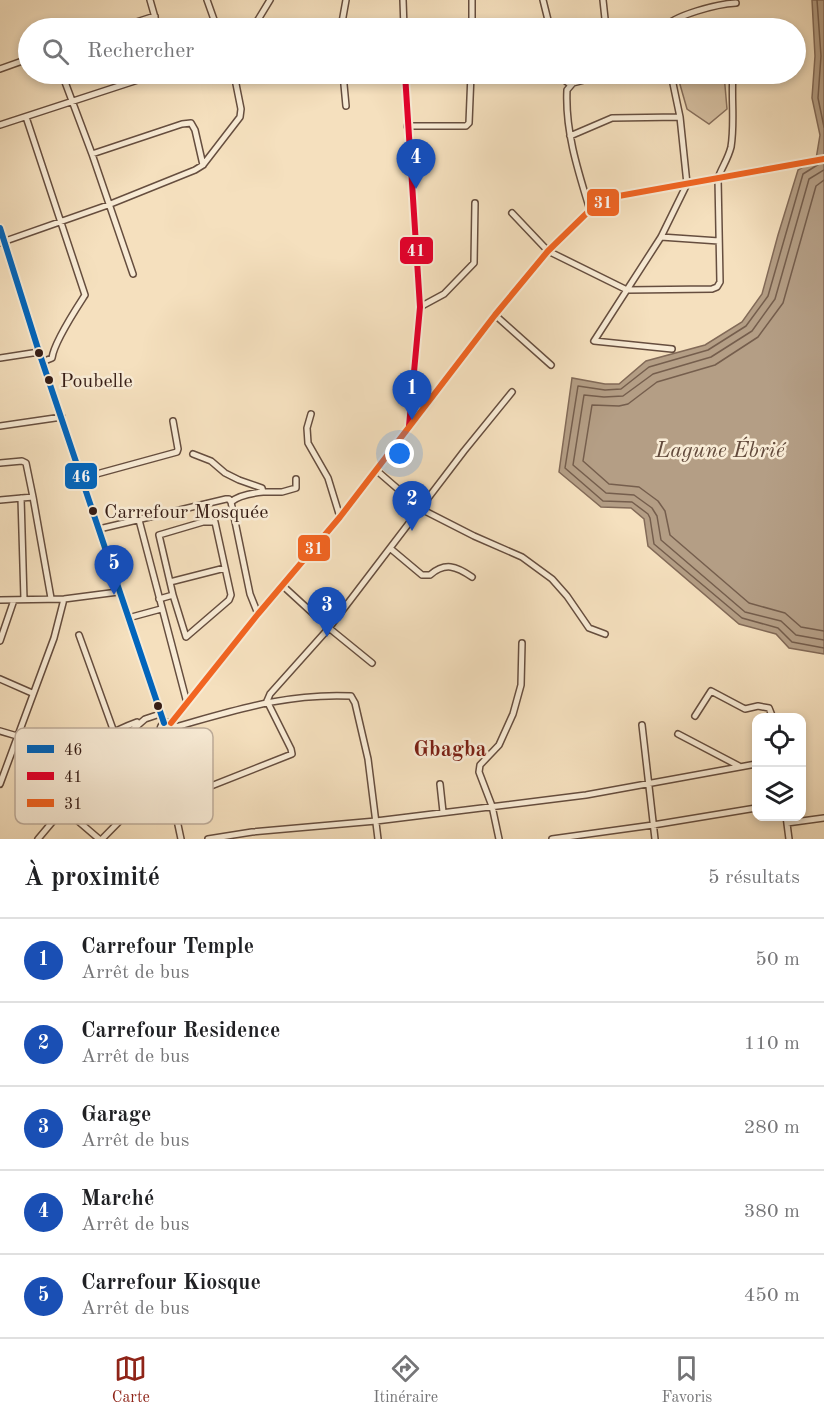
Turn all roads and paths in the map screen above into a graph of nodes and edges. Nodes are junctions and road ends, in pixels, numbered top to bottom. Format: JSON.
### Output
{"nodes":[{"id":1,"x":150,"y":0,"type":"edge"},
{"id":2,"x":207,"y":0,"type":"edge"},
{"id":3,"x":270,"y":0,"type":"edge"},
{"id":4,"x":346,"y":0,"type":"edge"},
{"id":5,"x":403,"y":0,"type":"edge"},
{"id":6,"x":472,"y":0,"type":"edge"},
{"id":7,"x":543,"y":0,"type":"edge"},
{"id":8,"x":603,"y":0,"type":"edge"},
{"id":9,"x":736,"y":3,"type":"dead end"},
{"id":10,"x":155,"y":16,"type":"joint"},
{"id":11,"x":149,"y":18,"type":"edge"},
{"id":12,"x":213,"y":18,"type":"edge"},
{"id":13,"x":259,"y":18,"type":"edge"},
{"id":14,"x":343,"y":18,"type":"edge"},
{"id":15,"x":404,"y":18,"type":"edge"},
{"id":16,"x":472,"y":18,"type":"edge"},
{"id":17,"x":548,"y":18,"type":"edge"},
{"id":18,"x":605,"y":18,"type":"edge"},
{"id":19,"x":680,"y":18,"type":"edge"},
{"id":20,"x":18,"y":63,"type":"edge"},
{"id":21,"x":0,"y":69,"type":"edge"},
{"id":22,"x":66,"y":84,"type":"edge"},
{"id":23,"x":126,"y":84,"type":"edge"},
{"id":24,"x":236,"y":84,"type":"edge"},
{"id":25,"x":344,"y":84,"type":"edge"},
{"id":26,"x":405,"y":84,"type":"edge"},
{"id":27,"x":471,"y":84,"type":"edge"},
{"id":28,"x":574,"y":84,"type":"edge"},
{"id":29,"x":673,"y":84,"type":"edge"},
{"id":30,"x":733,"y":84,"type":"edge"},
{"id":31,"x":571,"y":85,"type":"joint"},
{"id":32,"x":72,"y":102,"type":"junction"},
{"id":33,"x":346,"y":106,"type":"dead end"},
{"id":34,"x":26,"y":117,"type":"junction"},
{"id":35,"x":680,"y":117,"type":"junction"},
{"id":36,"x":0,"y":125,"type":"edge"},
{"id":37,"x":407,"y":126,"type":"junction"},
{"id":38,"x":570,"y":136,"type":"junction"},
{"id":39,"x":92,"y":154,"type":"junction"},
{"id":40,"x":824,"y":159,"type":"edge"},
{"id":41,"x":204,"y":165,"type":"junction"},
{"id":42,"x":718,"y":178,"type":"junction"},
{"id":43,"x":687,"y":184,"type":"junction"},
{"id":44,"x":475,"y":203,"type":"dead end"},
{"id":45,"x":108,"y":205,"type":"junction"},
{"id":46,"x":590,"y":210,"type":"junction"},
{"id":47,"x":512,"y":213,"type":"dead end"},
{"id":48,"x":62,"y":221,"type":"junction"},
{"id":49,"x":0,"y":228,"type":"edge"},
{"id":50,"x":661,"y":237,"type":"junction"},
{"id":51,"x":719,"y":241,"type":"junction"},
{"id":52,"x":2,"y":242,"type":"edge"},
{"id":53,"x":548,"y":251,"type":"junction"},
{"id":54,"x":133,"y":274,"type":"dead end"},
{"id":55,"x":627,"y":290,"type":"junction"},
{"id":56,"x":420,"y":307,"type":"junction"},
{"id":57,"x":495,"y":315,"type":"junction"},
{"id":58,"x":672,"y":349,"type":"dead end"},
{"id":59,"x":39,"y":352,"type":"junction"},
{"id":60,"x":0,"y":358,"type":"edge"},
{"id":61,"x":42,"y":362,"type":"junction"},
{"id":62,"x":551,"y":365,"type":"dead end"},
{"id":63,"x":512,"y":392,"type":"dead end"},
{"id":64,"x":311,"y":414,"type":"dead end"},
{"id":65,"x":62,"y":417,"type":"junction"},
{"id":66,"x":173,"y":422,"type":"dead end"},
{"id":67,"x":0,"y":426,"type":"edge"},
{"id":68,"x":409,"y":426,"type":"junction"},
{"id":69,"x":193,"y":454,"type":"dead end"},
{"id":70,"x":0,"y":463,"type":"edge"},
{"id":71,"x":376,"y":470,"type":"junction"},
{"id":72,"x":82,"y":478,"type":"junction"},
{"id":73,"x":296,"y":478,"type":"dead end"},
{"id":74,"x":263,"y":492,"type":"junction"},
{"id":75,"x":33,"y":497,"type":"junction"},
{"id":76,"x":21,"y":498,"type":"junction"},
{"id":77,"x":0,"y":500,"type":"edge"},
{"id":78,"x":231,"y":502,"type":"junction"},
{"id":79,"x":421,"y":509,"type":"junction"},
{"id":80,"x":340,"y":517,"type":"junction"},
{"id":81,"x":139,"y":520,"type":"junction"},
{"id":82,"x":99,"y":530,"type":"junction"},
{"id":83,"x":391,"y":549,"type":"junction"},
{"id":84,"x":225,"y":568,"type":"junction"},
{"id":85,"x":472,"y":577,"type":"dead end"},
{"id":86,"x":170,"y":582,"type":"junction"},
{"id":87,"x":283,"y":586,"type":"junction"},
{"id":88,"x":118,"y":592,"type":"junction"},
{"id":89,"x":173,"y":595,"type":"junction"},
{"id":90,"x":51,"y":598,"type":"junction"},
{"id":91,"x":24,"y":599,"type":"junction"},
{"id":92,"x":64,"y":599,"type":"junction"},
{"id":93,"x":159,"y":599,"type":"junction"},
{"id":94,"x":0,"y":600,"type":"edge"},
{"id":95,"x":14,"y":600,"type":"junction"},
{"id":96,"x":161,"y":609,"type":"junction"},
{"id":97,"x":258,"y":614,"type":"junction"},
{"id":98,"x":128,"y":618,"type":"junction"},
{"id":99,"x":319,"y":619,"type":"dead end"},
{"id":100,"x":329,"y":628,"type":"junction"},
{"id":101,"x":605,"y":634,"type":"dead end"},
{"id":102,"x":79,"y":635,"type":"dead end"},
{"id":103,"x":0,"y":641,"type":"edge"},
{"id":104,"x":522,"y":643,"type":"dead end"},
{"id":105,"x":372,"y":663,"type":"dead end"},
{"id":106,"x":0,"y":679,"type":"edge"},
{"id":107,"x":32,"y":693,"type":"junction"},
{"id":108,"x":267,"y":701,"type":"junction"},
{"id":109,"x":187,"y":703,"type":"junction"},
{"id":110,"x":771,"y":713,"type":"edge"},
{"id":111,"x":160,"y":714,"type":"junction"},
{"id":112,"x":695,"y":716,"type":"dead end"},
{"id":113,"x":145,"y":719,"type":"junction"},
{"id":114,"x":164,"y":723,"type":"junction"},
{"id":115,"x":173,"y":725,"type":"junction"},
{"id":116,"x":642,"y":725,"type":"dead end"},
{"id":117,"x":20,"y":728,"type":"edge"},
{"id":118,"x":113,"y":728,"type":"edge"},
{"id":119,"x":124,"y":728,"type":"edge"},
{"id":120,"x":133,"y":728,"type":"edge"},
{"id":121,"x":160,"y":728,"type":"edge"},
{"id":122,"x":174,"y":728,"type":"edge"},
{"id":123,"x":0,"y":731,"type":"edge"},
{"id":124,"x":678,"y":734,"type":"dead end"},
{"id":125,"x":15,"y":735,"type":"edge"},
{"id":126,"x":15,"y":742,"type":"edge"},
{"id":127,"x":752,"y":765,"type":"edge"},
{"id":128,"x":740,"y":767,"type":"junction"},
{"id":129,"x":0,"y":784,"type":"edge"},
{"id":130,"x":440,"y":784,"type":"dead end"},
{"id":131,"x":649,"y":784,"type":"junction"},
{"id":132,"x":213,"y":785,"type":"edge"},
{"id":133,"x":492,"y":807,"type":"junction"},
{"id":134,"x":752,"y":809,"type":"edge"},
{"id":135,"x":443,"y":812,"type":"junction"},
{"id":136,"x":824,"y":818,"type":"edge"},
{"id":137,"x":806,"y":819,"type":"edge"},
{"id":138,"x":376,"y":821,"type":"junction"},
{"id":139,"x":787,"y":821,"type":"edge"},
{"id":140,"x":51,"y":824,"type":"edge"},
{"id":141,"x":82,"y":824,"type":"edge"},
{"id":142,"x":115,"y":824,"type":"edge"},
{"id":143,"x":178,"y":824,"type":"edge"},
{"id":144,"x":653,"y":825,"type":"junction"},
{"id":145,"x":38,"y":839,"type":"edge"},
{"id":146,"x":100,"y":839,"type":"edge"},
{"id":147,"x":181,"y":839,"type":"edge"},
{"id":148,"x":208,"y":839,"type":"edge"},
{"id":149,"x":378,"y":839,"type":"edge"},
{"id":150,"x":499,"y":839,"type":"edge"},
{"id":151,"x":552,"y":839,"type":"edge"},
{"id":152,"x":655,"y":839,"type":"edge"},
{"id":153,"x":789,"y":839,"type":"edge"}],
"edges":[{"from":1,"to":10,"type":"street"},
{"from":2,"to":12,"type":"street"},
{"from":3,"to":13,"type":"street"},
{"from":4,"to":14,"type":"street"},
{"from":5,"to":15,"type":"street"},
{"from":6,"to":16,"type":"street"},
{"from":7,"to":17,"type":"street"},
{"from":8,"to":18,"type":"street"},
{"from":9,"to":19,"type":"street"},
{"from":10,"to":11,"type":"street"},
{"from":20,"to":21,"type":"street"},
{"from":22,"to":32,"type":"street"},
{"from":23,"to":32,"type":"street"},
{"from":24,"to":41,"type":"street"},
{"from":25,"to":33,"type":"street"},
{"from":26,"to":37,"type":"street"},
{"from":27,"to":37,"type":"street"},
{"from":28,"to":31,"type":"street"},
{"from":29,"to":35,"type":"street"},
{"from":30,"to":42,"type":"street"},
{"from":31,"to":38,"type":"street"},
{"from":32,"to":34,"type":"street"},
{"from":32,"to":39,"type":"street"},
{"from":34,"to":36,"type":"street"},
{"from":34,"to":48,"type":"street"},
{"from":35,"to":38,"type":"street"},
{"from":35,"to":43,"type":"street"},
{"from":37,"to":56,"type":"street"},
{"from":38,"to":46,"type":"street"},
{"from":39,"to":41,"type":"street"},
{"from":39,"to":45,"type":"street"},
{"from":40,"to":42,"type":"street"},
{"from":41,"to":45,"type":"street"},
{"from":42,"to":43,"type":"street"},
{"from":42,"to":51,"type":"street"},
{"from":43,"to":46,"type":"street"},
{"from":43,"to":50,"type":"street"},
{"from":44,"to":56,"type":"street"},
{"from":45,"to":48,"type":"street"},
{"from":45,"to":54,"type":"street"},
{"from":46,"to":53,"type":"street"},
{"from":47,"to":53,"type":"street"},
{"from":48,"to":52,"type":"street"},
{"from":48,"to":61,"type":"street"},
{"from":49,"to":52,"type":"street"},
{"from":50,"to":51,"type":"street"},
{"from":50,"to":55,"type":"street"},
{"from":51,"to":55,"type":"street"},
{"from":52,"to":59,"type":"street"},
{"from":53,"to":55,"type":"street"},
{"from":53,"to":57,"type":"street"},
{"from":55,"to":58,"type":"street"},
{"from":56,"to":68,"type":"street"},
{"from":57,"to":62,"type":"street"},
{"from":57,"to":68,"type":"street"},
{"from":59,"to":60,"type":"street"},
{"from":59,"to":61,"type":"street"},
{"from":61,"to":65,"type":"street"},
{"from":63,"to":79,"type":"street"},
{"from":64,"to":80,"type":"street"},
{"from":65,"to":67,"type":"street"},
{"from":65,"to":72,"type":"street"},
{"from":66,"to":72,"type":"street"},
{"from":68,"to":71,"type":"street"},
{"from":69,"to":74,"type":"street"},
{"from":70,"to":75,"type":"street"},
{"from":71,"to":79,"type":"street"},
{"from":71,"to":80,"type":"street"},
{"from":72,"to":82,"type":"street"},
{"from":73,"to":74,"type":"street"},
{"from":74,"to":78,"type":"street"},
{"from":75,"to":76,"type":"street"},
{"from":75,"to":90,"type":"street"},
{"from":76,"to":77,"type":"street"},
{"from":76,"to":91,"type":"street"},
{"from":78,"to":81,"type":"street"},
{"from":78,"to":97,"type":"street"},
{"from":79,"to":83,"type":"street"},
{"from":79,"to":101,"type":"street"},
{"from":80,"to":87,"type":"street"},
{"from":81,"to":82,"type":"street"},
{"from":81,"to":93,"type":"street"},
{"from":82,"to":88,"type":"street"},
{"from":83,"to":85,"type":"street"},
{"from":83,"to":100,"type":"street"},
{"from":84,"to":86,"type":"street"},
{"from":84,"to":86,"type":"street"},
{"from":84,"to":89,"type":"street"},
{"from":86,"to":89,"type":"street"},
{"from":87,"to":97,"type":"street"},
{"from":87,"to":99,"type":"street"},
{"from":88,"to":92,"type":"street"},
{"from":88,"to":98,"type":"street"},
{"from":89,"to":93,"type":"street"},
{"from":90,"to":91,"type":"street"},
{"from":90,"to":92,"type":"street"},
{"from":91,"to":95,"type":"street"},
{"from":92,"to":107,"type":"street"},
{"from":93,"to":96,"type":"street"},
{"from":94,"to":95,"type":"street"},
{"from":95,"to":103,"type":"street"},
{"from":96,"to":98,"type":"street"},
{"from":96,"to":109,"type":"street"},
{"from":97,"to":109,"type":"street"},
{"from":98,"to":111,"type":"street"},
{"from":100,"to":105,"type":"street"},
{"from":100,"to":108,"type":"street"},
{"from":102,"to":118,"type":"street"},
{"from":104,"to":133,"type":"street"},
{"from":106,"to":107,"type":"street"},
{"from":107,"to":117,"type":"street"},
{"from":108,"to":115,"type":"street"},
{"from":108,"to":132,"type":"street"},
{"from":108,"to":138,"type":"street"},
{"from":109,"to":115,"type":"street"},
{"from":110,"to":112,"type":"street"},
{"from":111,"to":113,"type":"street"},
{"from":111,"to":114,"type":"street"},
{"from":113,"to":119,"type":"street"},
{"from":113,"to":120,"type":"street"},
{"from":114,"to":115,"type":"street"},
{"from":114,"to":121,"type":"street"},
{"from":115,"to":122,"type":"street"},
{"from":116,"to":131,"type":"street"},
{"from":123,"to":125,"type":"street"},
{"from":124,"to":128,"type":"street"},
{"from":126,"to":129,"type":"street"},
{"from":127,"to":128,"type":"street"},
{"from":128,"to":131,"type":"street"},
{"from":130,"to":135,"type":"street"},
{"from":131,"to":133,"type":"street"},
{"from":131,"to":144,"type":"street"},
{"from":133,"to":135,"type":"street"},
{"from":133,"to":150,"type":"street"},
{"from":134,"to":144,"type":"street"},
{"from":135,"to":138,"type":"street"},
{"from":136,"to":137,"type":"street"},
{"from":138,"to":148,"type":"street"},
{"from":138,"to":149,"type":"street"},
{"from":139,"to":153,"type":"street"},
{"from":140,"to":145,"type":"street"},
{"from":141,"to":146,"type":"street"},
{"from":142,"to":146,"type":"street"},
{"from":143,"to":147,"type":"street"},
{"from":144,"to":151,"type":"street"},
{"from":144,"to":152,"type":"street"}]}
